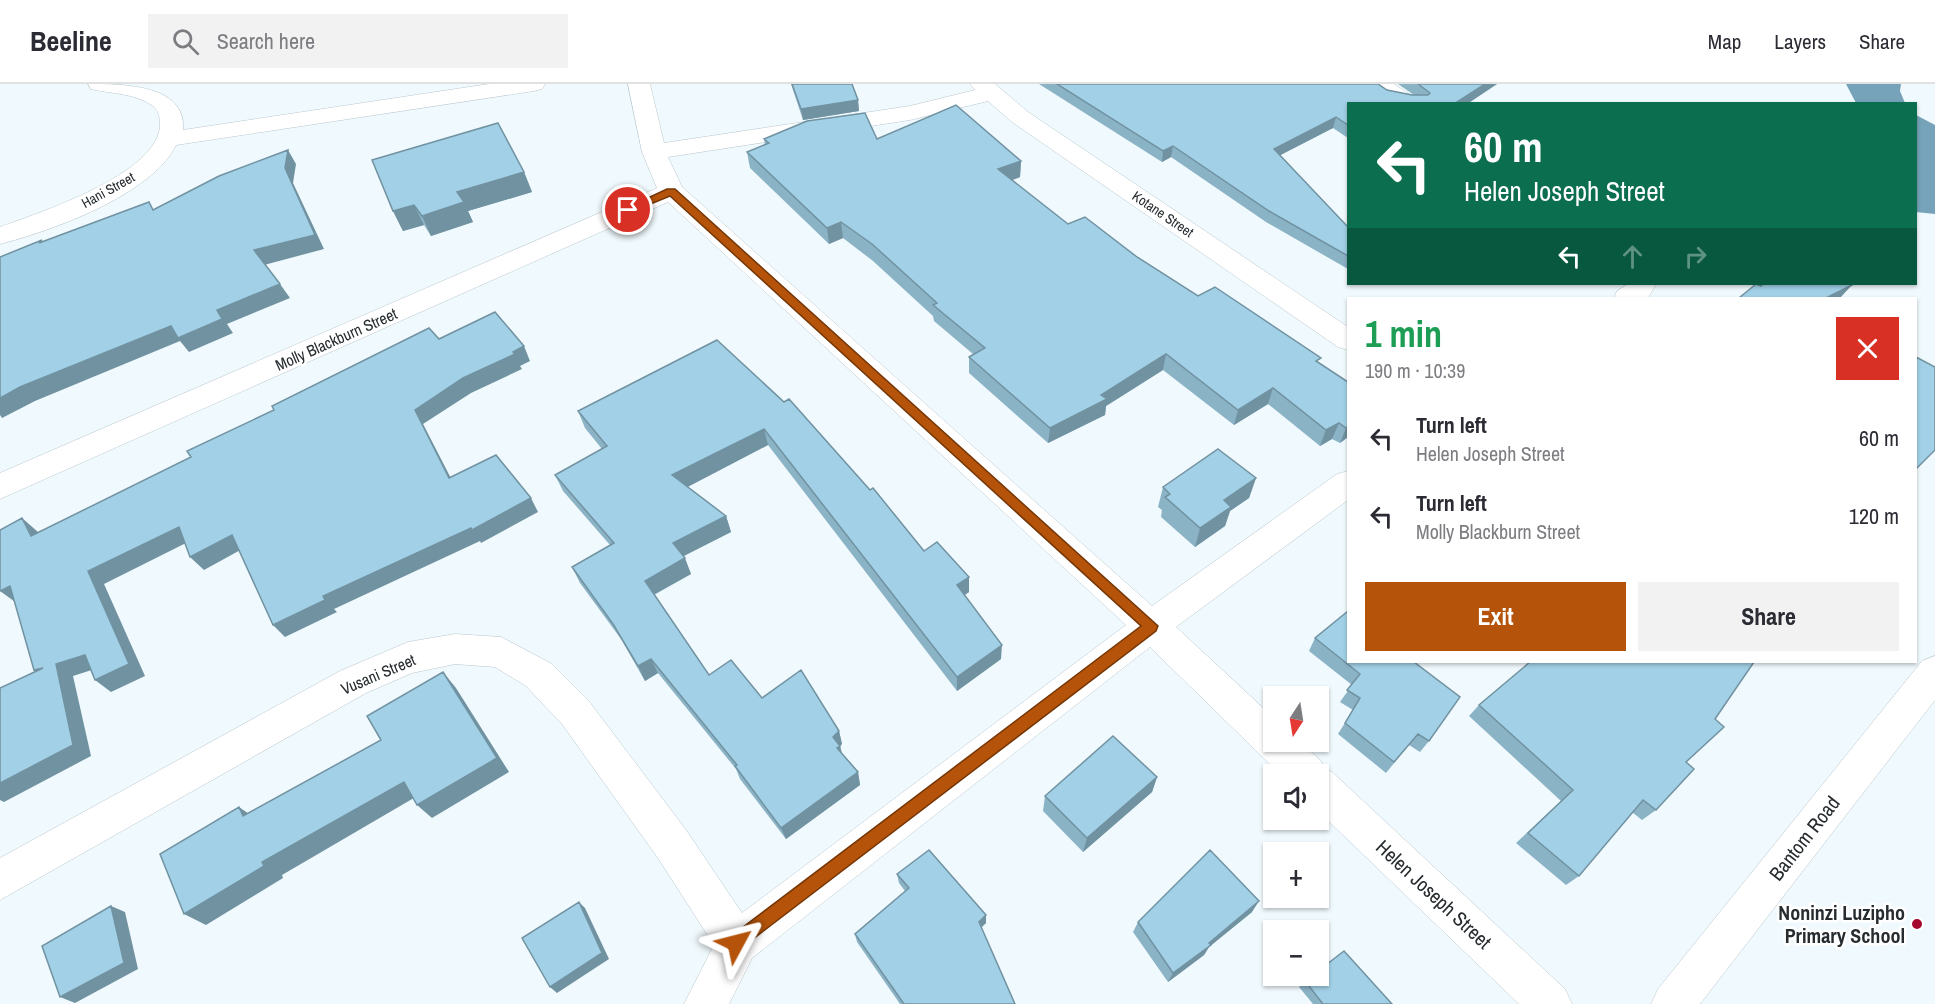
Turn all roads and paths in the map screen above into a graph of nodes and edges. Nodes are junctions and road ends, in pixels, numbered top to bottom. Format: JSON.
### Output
{"nodes":[{"id":1,"x":99,"y":84,"type":"edge"},
{"id":2,"x":534,"y":84,"type":"edge"},
{"id":3,"x":639,"y":84,"type":"edge"},
{"id":4,"x":1377,"y":84,"type":"edge"},
{"id":5,"x":985,"y":89,"type":"edge"},
{"id":6,"x":1409,"y":102,"type":"edge"},
{"id":7,"x":170,"y":139,"type":"junction"},
{"id":8,"x":654,"y":153,"type":"junction"},
{"id":9,"x":671,"y":191,"type":"junction"},
{"id":10,"x":0,"y":236,"type":"edge"},
{"id":11,"x":1642,"y":285,"type":"edge"},
{"id":12,"x":1629,"y":297,"type":"edge"},
{"id":13,"x":1347,"y":339,"type":"edge"},
{"id":14,"x":1347,"y":484,"type":"edge"},
{"id":15,"x":0,"y":487,"type":"edge"},
{"id":16,"x":1151,"y":626,"type":"junction"},
{"id":17,"x":1935,"y":672,"type":"edge"},
{"id":18,"x":1296,"y":764,"type":"edge"},
{"id":19,"x":1329,"y":795,"type":"edge"},
{"id":20,"x":0,"y":880,"type":"edge"},
{"id":21,"x":736,"y":943,"type":"junction"},
{"id":22,"x":706,"y":1004,"type":"edge"},
{"id":23,"x":1550,"y":1004,"type":"edge"},
{"id":24,"x":1673,"y":1004,"type":"edge"}],
"edges":[{"from":1,"to":7,"type":"street"},
{"from":2,"to":7,"type":"street"},
{"from":3,"to":8,"type":"street"},
{"from":4,"to":6,"type":"street"},
{"from":5,"to":8,"type":"street"},
{"from":5,"to":13,"type":"street","name":"Kotane Street"},
{"from":7,"to":10,"type":"street","name":"Hani Street"},
{"from":8,"to":9,"type":"street"},
{"from":9,"to":15,"type":"street","name":"Molly Blackburn Street"},
{"from":9,"to":16,"type":"street"},
{"from":11,"to":12,"type":"street"},
{"from":14,"to":16,"type":"street"},
{"from":16,"to":18,"type":"street"},
{"from":16,"to":21,"type":"street"},
{"from":17,"to":24,"type":"street","name":"Bantom Road"},
{"from":19,"to":23,"type":"street","name":"Helen Joseph Street"},
{"from":20,"to":21,"type":"street","name":"Vusani Street"},
{"from":21,"to":22,"type":"street"}]}
